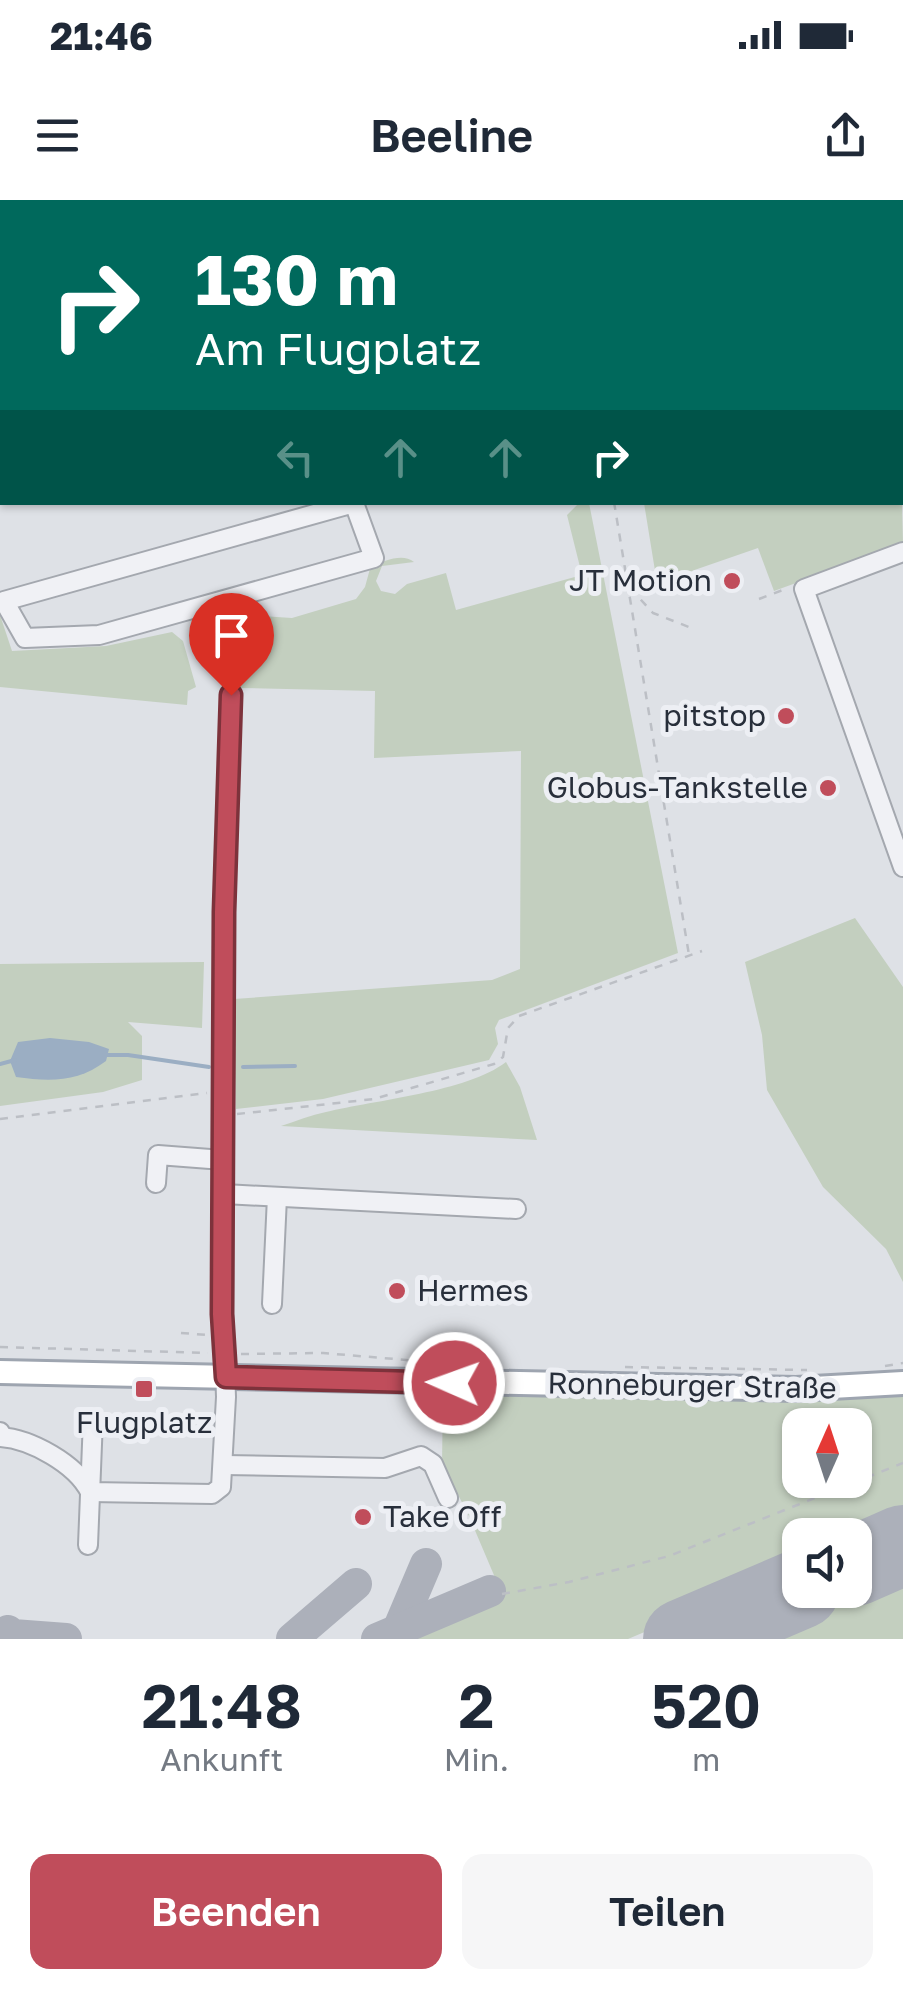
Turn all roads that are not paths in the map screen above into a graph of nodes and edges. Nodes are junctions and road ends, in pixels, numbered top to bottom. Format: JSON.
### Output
{"nodes":[{"id":1,"x":350,"y":505,"type":"edge"},
{"id":2,"x":354,"y":505,"type":"edge"},
{"id":3,"x":903,"y":552,"type":"edge"},
{"id":4,"x":2,"y":593,"type":"edge"},
{"id":5,"x":216,"y":635,"type":"dead end"},
{"id":6,"x":224,"y":667,"type":"dead end"},
{"id":7,"x":231,"y":695,"type":"dead end"},
{"id":8,"x":903,"y":867,"type":"edge"},
{"id":9,"x":223,"y":1160,"type":"junction"},
{"id":10,"x":156,"y":1183,"type":"dead end"},
{"id":11,"x":224,"y":1194,"type":"junction"},
{"id":12,"x":277,"y":1197,"type":"junction"},
{"id":13,"x":516,"y":1209,"type":"dead end"},
{"id":14,"x":272,"y":1304,"type":"dead end"},
{"id":15,"x":224,"y":1355,"type":"junction"},
{"id":16,"x":0,"y":1372,"type":"edge"},
{"id":17,"x":903,"y":1383,"type":"edge"},
{"id":18,"x":93,"y":1418,"type":"dead end"},
{"id":19,"x":0,"y":1432,"type":"edge"},
{"id":20,"x":224,"y":1464,"type":"junction"},
{"id":21,"x":90,"y":1492,"type":"junction"},
{"id":22,"x":448,"y":1498,"type":"dead end"},
{"id":23,"x":88,"y":1545,"type":"dead end"}],
"edges":[{"from":1,"to":4,"type":"street"},
{"from":2,"to":4,"type":"street"},
{"from":3,"to":8,"type":"street"},
{"from":5,"to":6,"type":"street"},
{"from":7,"to":9,"type":"street"},
{"from":9,"to":10,"type":"street"},
{"from":9,"to":11,"type":"street"},
{"from":11,"to":12,"type":"street"},
{"from":11,"to":15,"type":"street"},
{"from":12,"to":13,"type":"street"},
{"from":12,"to":14,"type":"street"},
{"from":15,"to":16,"type":"main road","name":"Ronneburger Straße"},
{"from":15,"to":17,"type":"main road","name":"Ronneburger Straße"},
{"from":15,"to":20,"type":"street"},
{"from":18,"to":21,"type":"street"},
{"from":19,"to":21,"type":"street"},
{"from":20,"to":21,"type":"street"},
{"from":20,"to":22,"type":"street"},
{"from":21,"to":23,"type":"street"}]}
